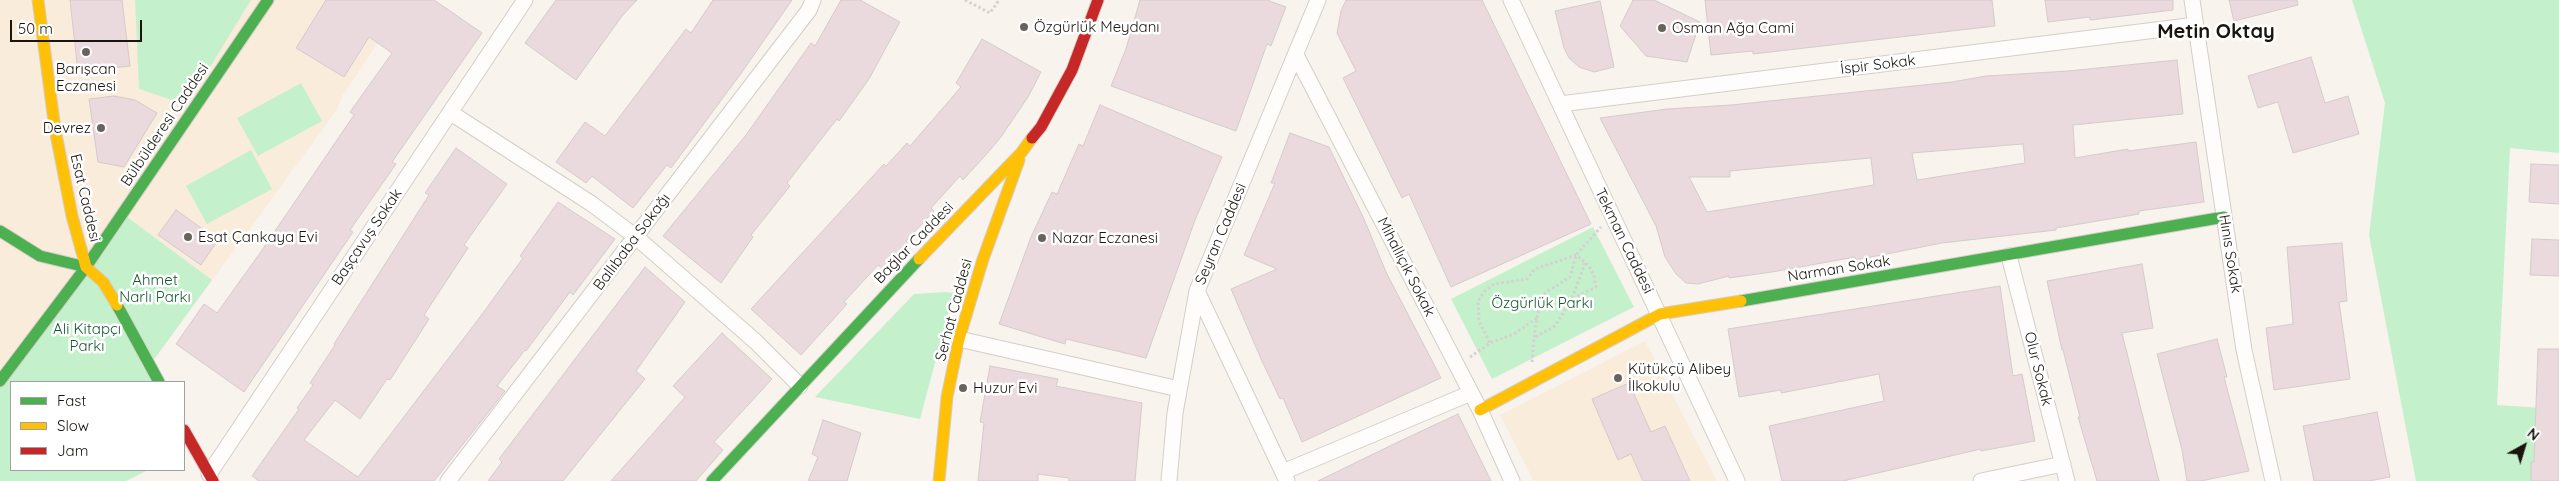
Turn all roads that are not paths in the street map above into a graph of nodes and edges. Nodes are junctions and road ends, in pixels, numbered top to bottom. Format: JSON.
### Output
{"nodes":[{"id":1,"x":38,"y":0,"type":"edge"},
{"id":2,"x":268,"y":0,"type":"edge"},
{"id":3,"x":525,"y":0,"type":"edge"},
{"id":4,"x":813,"y":0,"type":"edge"},
{"id":5,"x":1098,"y":0,"type":"edge"},
{"id":6,"x":1318,"y":0,"type":"edge"},
{"id":7,"x":1511,"y":0,"type":"edge"},
{"id":8,"x":2192,"y":0,"type":"edge"},
{"id":9,"x":2196,"y":25,"type":"junction"},
{"id":10,"x":1296,"y":55,"type":"junction"},
{"id":11,"x":1560,"y":104,"type":"junction"},
{"id":12,"x":451,"y":112,"type":"junction"},
{"id":13,"x":1022,"y":153,"type":"junction"},
{"id":14,"x":2224,"y":217,"type":"junction"},
{"id":15,"x":0,"y":231,"type":"edge"},
{"id":16,"x":636,"y":238,"type":"junction"},
{"id":17,"x":2009,"y":256,"type":"junction"},
{"id":18,"x":86,"y":267,"type":"junction"},
{"id":19,"x":1198,"y":291,"type":"junction"},
{"id":20,"x":1660,"y":314,"type":"junction"},
{"id":21,"x":959,"y":340,"type":"junction"},
{"id":22,"x":0,"y":381,"type":"edge"},
{"id":23,"x":158,"y":381,"type":"edge"},
{"id":24,"x":800,"y":386,"type":"junction"},
{"id":25,"x":1179,"y":389,"type":"junction"},
{"id":26,"x":1471,"y":393,"type":"junction"},
{"id":27,"x":1480,"y":410,"type":"junction"},
{"id":28,"x":185,"y":432,"type":"edge"},
{"id":29,"x":2063,"y":464,"type":"junction"},
{"id":30,"x":211,"y":477,"type":"edge"},
{"id":31,"x":1285,"y":477,"type":"edge"},
{"id":32,"x":448,"y":481,"type":"edge"},
{"id":33,"x":712,"y":481,"type":"edge"},
{"id":34,"x":939,"y":481,"type":"edge"},
{"id":35,"x":1169,"y":481,"type":"edge"},
{"id":36,"x":1512,"y":481,"type":"edge"},
{"id":37,"x":1737,"y":481,"type":"edge"},
{"id":38,"x":1982,"y":481,"type":"edge"},
{"id":39,"x":2067,"y":481,"type":"edge"},
{"id":40,"x":2273,"y":481,"type":"edge"}],
"edges":[{"from":1,"to":18,"type":"main road","name":"Esat Caddesi"},
{"from":2,"to":18,"type":"main road","name":"Bülbülderesi Caddesi"},
{"from":3,"to":12,"type":"street","name":"Başçavuş Sokak"},
{"from":4,"to":16,"type":"street","name":"Ballıbaba Sokağı"},
{"from":5,"to":13,"type":"main road","name":"Bağlar Caddesi"},
{"from":6,"to":10,"type":"street","name":"Seyran Caddesi"},
{"from":7,"to":11,"type":"street","name":"Tekman Caddesi"},
{"from":8,"to":9,"type":"street","name":"Hınıs Sokak"},
{"from":9,"to":11,"type":"street","name":"İspir Sokak"},
{"from":9,"to":14,"type":"street","name":"Hınıs Sokak"},
{"from":10,"to":19,"type":"street","name":"Seyran Caddesi"},
{"from":10,"to":26,"type":"street","name":"Mihallıçık Sokak"},
{"from":11,"to":20,"type":"street","name":"Tekman Caddesi"},
{"from":12,"to":16,"type":"street"},
{"from":12,"to":30,"type":"street","name":"Başçavuş Sokak"},
{"from":13,"to":21,"type":"main road","name":"Serhat Caddesi"},
{"from":13,"to":24,"type":"main road","name":"Bağlar Caddesi"},
{"from":14,"to":17,"type":"main road","name":"Narman Sokak"},
{"from":14,"to":40,"type":"street","name":"Hınıs Sokak"},
{"from":15,"to":18,"type":"main road"},
{"from":16,"to":24,"type":"street"},
{"from":16,"to":32,"type":"street","name":"Ballıbaba Sokağı"},
{"from":17,"to":20,"type":"main road","name":"Narman Sokak"},
{"from":17,"to":29,"type":"street","name":"Olur Sokak"},
{"from":18,"to":22,"type":"main road","name":"Bülbülderesi Caddesi"},
{"from":18,"to":23,"type":"main road","name":"Esat Caddesi"},
{"from":19,"to":25,"type":"street","name":"Seyran Caddesi"},
{"from":19,"to":31,"type":"street"},
{"from":20,"to":27,"type":"main road","name":"Narman Sokak"},
{"from":20,"to":37,"type":"street","name":"Tekman Caddesi"},
{"from":21,"to":25,"type":"street"},
{"from":21,"to":34,"type":"main road","name":"Serhat Caddesi"},
{"from":24,"to":33,"type":"main road","name":"Bağlar Caddesi"},
{"from":25,"to":35,"type":"street","name":"Seyran Caddesi"},
{"from":26,"to":27,"type":"street","name":"Mihallıçık Sokak"},
{"from":26,"to":31,"type":"street"},
{"from":27,"to":36,"type":"street","name":"Mihallıçık Sokak"},
{"from":28,"to":30,"type":"main road"},
{"from":29,"to":38,"type":"street"},
{"from":29,"to":39,"type":"street","name":"Olur Sokak"}]}
